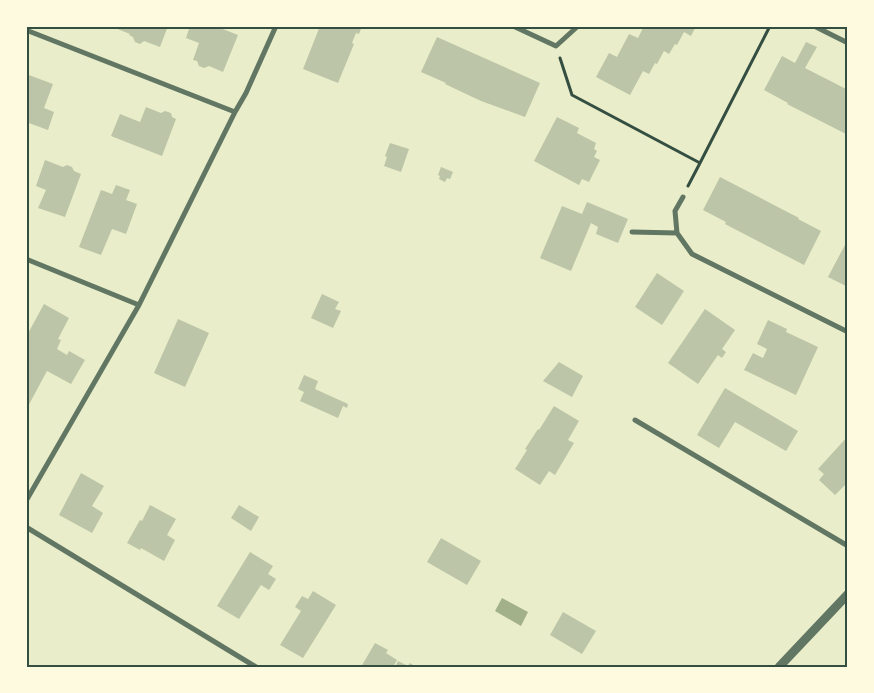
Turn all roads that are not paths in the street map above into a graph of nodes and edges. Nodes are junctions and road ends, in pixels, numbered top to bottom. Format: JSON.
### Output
{"nodes":[{"id":1,"x":276,"y":26,"type":"edge"},
{"id":2,"x":513,"y":26,"type":"edge"},
{"id":3,"x":578,"y":26,"type":"edge"},
{"id":4,"x":814,"y":26,"type":"edge"},
{"id":5,"x":26,"y":30,"type":"edge"},
{"id":6,"x":848,"y":43,"type":"edge"},
{"id":7,"x":235,"y":112,"type":"junction"},
{"id":8,"x":683,"y":197,"type":"road end"},
{"id":9,"x":632,"y":232,"type":"dead end"},
{"id":10,"x":677,"y":233,"type":"junction"},
{"id":11,"x":26,"y":259,"type":"edge"},
{"id":12,"x":139,"y":305,"type":"junction"},
{"id":13,"x":848,"y":332,"type":"edge"},
{"id":14,"x":635,"y":420,"type":"dead end"},
{"id":15,"x":26,"y":502,"type":"edge"},
{"id":16,"x":26,"y":526,"type":"edge"},
{"id":17,"x":848,"y":546,"type":"edge"},
{"id":18,"x":848,"y":594,"type":"edge"},
{"id":19,"x":256,"y":667,"type":"edge"},
{"id":20,"x":779,"y":667,"type":"edge"}],
"edges":[{"from":1,"to":7,"type":"street"},
{"from":2,"to":3,"type":"street"},
{"from":4,"to":6,"type":"street"},
{"from":5,"to":7,"type":"street"},
{"from":7,"to":12,"type":"street"},
{"from":8,"to":10,"type":"street"},
{"from":9,"to":10,"type":"street"},
{"from":10,"to":13,"type":"street"},
{"from":11,"to":12,"type":"street"},
{"from":12,"to":15,"type":"street"},
{"from":14,"to":17,"type":"street"},
{"from":16,"to":19,"type":"street"},
{"from":18,"to":20,"type":"street"}]}
